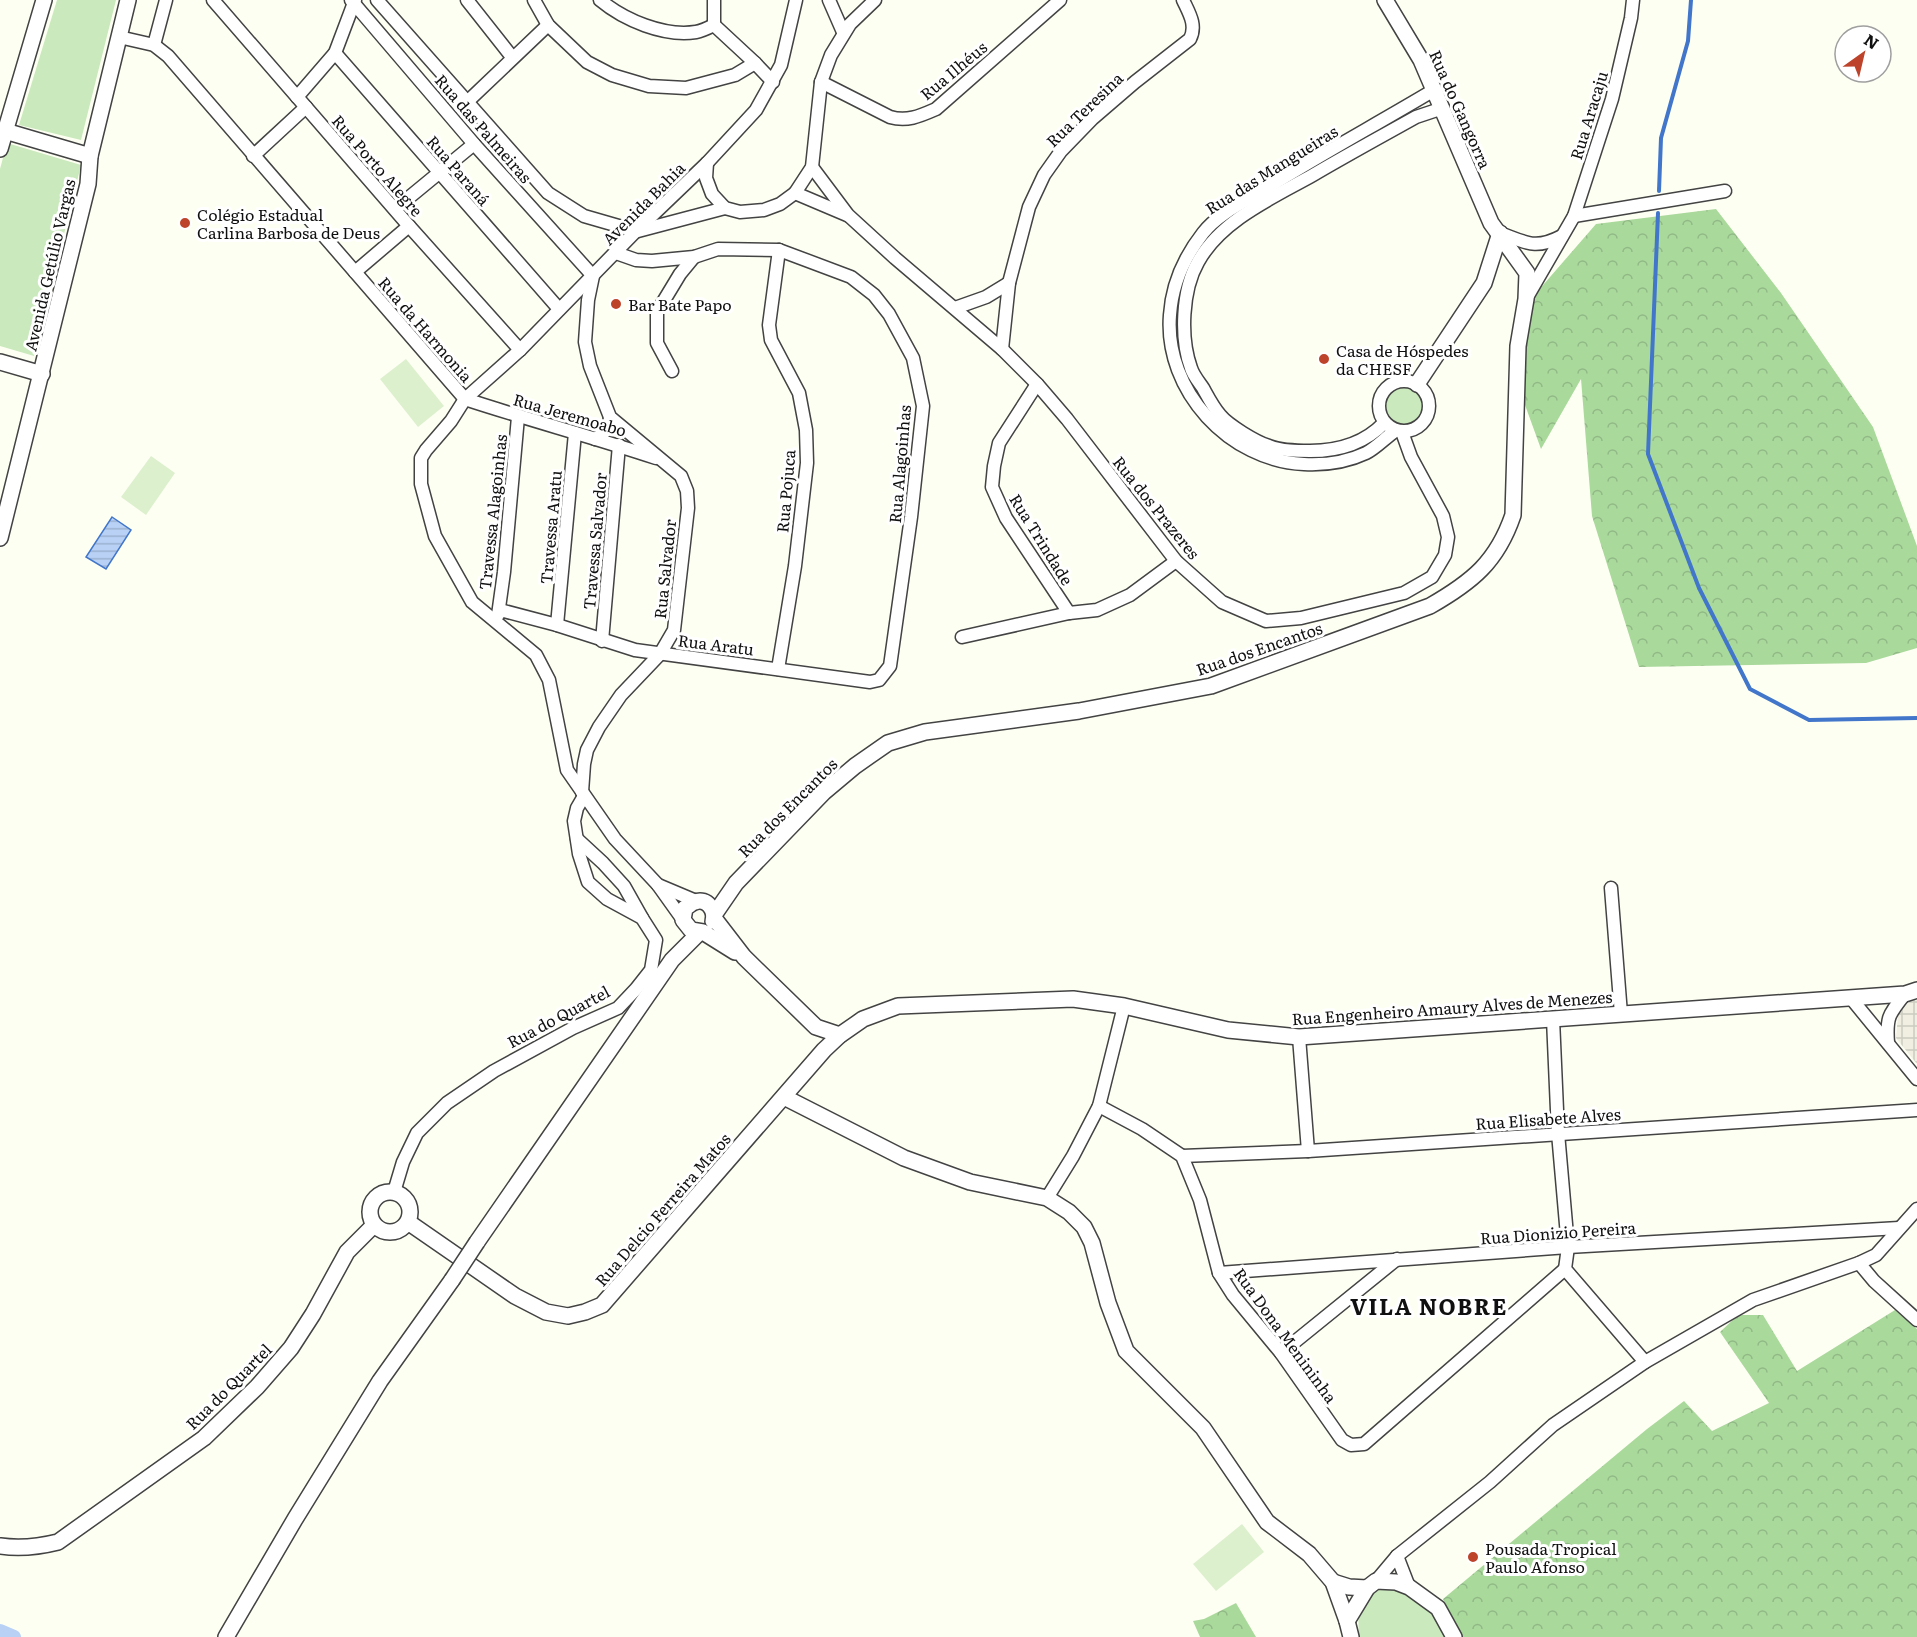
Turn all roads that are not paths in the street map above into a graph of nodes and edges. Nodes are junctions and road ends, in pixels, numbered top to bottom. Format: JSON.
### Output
{"nodes":[{"id":1,"x":44,"y":0,"type":"edge"},
{"id":2,"x":128,"y":0,"type":"edge"},
{"id":3,"x":166,"y":0,"type":"edge"},
{"id":4,"x":213,"y":0,"type":"edge"},
{"id":5,"x":377,"y":0,"type":"edge"},
{"id":6,"x":466,"y":0,"type":"edge"},
{"id":7,"x":534,"y":0,"type":"edge"},
{"id":8,"x":600,"y":0,"type":"edge"},
{"id":9,"x":714,"y":0,"type":"edge"},
{"id":10,"x":796,"y":0,"type":"edge"},
{"id":11,"x":829,"y":0,"type":"edge"},
{"id":12,"x":875,"y":0,"type":"edge"},
{"id":13,"x":1060,"y":0,"type":"edge"},
{"id":14,"x":1183,"y":0,"type":"edge"},
{"id":15,"x":1385,"y":0,"type":"edge"},
{"id":16,"x":1633,"y":0,"type":"edge"},
{"id":17,"x":353,"y":1,"type":"edge"},
{"id":18,"x":548,"y":25,"type":"junction"},
{"id":19,"x":714,"y":26,"type":"junction"},
{"id":20,"x":843,"y":32,"type":"junction"},
{"id":21,"x":119,"y":37,"type":"junction"},
{"id":22,"x":154,"y":45,"type":"junction"},
{"id":23,"x":335,"y":53,"type":"junction"},
{"id":24,"x":512,"y":57,"type":"junction"},
{"id":25,"x":755,"y":63,"type":"junction"},
{"id":26,"x":773,"y":82,"type":"junction"},
{"id":27,"x":821,"y":82,"type":"junction"},
{"id":28,"x":1434,"y":90,"type":"junction"},
{"id":29,"x":297,"y":97,"type":"junction"},
{"id":30,"x":466,"y":103,"type":"junction"},
{"id":31,"x":306,"y":107,"type":"junction"},
{"id":32,"x":1443,"y":108,"type":"junction"},
{"id":33,"x":5,"y":131,"type":"junction"},
{"id":34,"x":474,"y":144,"type":"junction"},
{"id":35,"x":0,"y":149,"type":"edge"},
{"id":36,"x":90,"y":156,"type":"junction"},
{"id":37,"x":253,"y":156,"type":"junction"},
{"id":38,"x":707,"y":163,"type":"junction"},
{"id":39,"x":812,"y":167,"type":"junction"},
{"id":40,"x":438,"y":172,"type":"junction"},
{"id":41,"x":1284,"y":184,"type":"junction"},
{"id":42,"x":1725,"y":191,"type":"dead end"},
{"id":43,"x":795,"y":193,"type":"junction"},
{"id":44,"x":725,"y":208,"type":"junction"},
{"id":45,"x":395,"y":209,"type":"junction"},
{"id":46,"x":848,"y":215,"type":"junction"},
{"id":47,"x":1574,"y":216,"type":"junction"},
{"id":48,"x":409,"y":226,"type":"junction"},
{"id":49,"x":636,"y":231,"type":"junction"},
{"id":50,"x":1500,"y":233,"type":"junction"},
{"id":51,"x":1563,"y":236,"type":"junction"},
{"id":52,"x":779,"y":250,"type":"junction"},
{"id":53,"x":616,"y":253,"type":"junction"},
{"id":54,"x":694,"y":257,"type":"junction"},
{"id":55,"x":1193,"y":259,"type":"junction"},
{"id":56,"x":355,"y":272,"type":"junction"},
{"id":57,"x":593,"y":276,"type":"junction"},
{"id":58,"x":1009,"y":283,"type":"junction"},
{"id":59,"x":1526,"y":299,"type":"junction"},
{"id":60,"x":955,"y":308,"type":"junction"},
{"id":61,"x":559,"y":309,"type":"junction"},
{"id":62,"x":1170,"y":315,"type":"junction"},
{"id":63,"x":1184,"y":316,"type":"junction"},
{"id":64,"x":1002,"y":349,"type":"junction"},
{"id":65,"x":520,"y":350,"type":"junction"},
{"id":66,"x":0,"y":363,"type":"edge"},
{"id":67,"x":672,"y":371,"type":"dead end"},
{"id":68,"x":1185,"y":371,"type":"junction"},
{"id":69,"x":42,"y":374,"type":"junction"},
{"id":70,"x":1037,"y":384,"type":"junction"},
{"id":71,"x":1418,"y":384,"type":"junction"},
{"id":72,"x":465,"y":399,"type":"junction"},
{"id":73,"x":518,"y":417,"type":"junction"},
{"id":74,"x":610,"y":417,"type":"junction"},
{"id":75,"x":1217,"y":420,"type":"junction"},
{"id":76,"x":1393,"y":429,"type":"junction"},
{"id":77,"x":575,"y":433,"type":"junction"},
{"id":78,"x":595,"y":439,"type":"junction"},
{"id":79,"x":619,"y":445,"type":"junction"},
{"id":80,"x":1324,"y":451,"type":"junction"},
{"id":81,"x":665,"y":461,"type":"junction"},
{"id":82,"x":1325,"y":465,"type":"junction"},
{"id":83,"x":0,"y":538,"type":"edge"},
{"id":84,"x":1176,"y":561,"type":"junction"},
{"id":85,"x":1069,"y":613,"type":"junction"},
{"id":86,"x":498,"y":615,"type":"junction"},
{"id":87,"x":557,"y":625,"type":"junction"},
{"id":88,"x":962,"y":637,"type":"dead end"},
{"id":89,"x":602,"y":641,"type":"junction"},
{"id":90,"x":660,"y":654,"type":"junction"},
{"id":91,"x":890,"y":666,"type":"joint"},
{"id":92,"x":778,"y":669,"type":"junction"},
{"id":93,"x":583,"y":794,"type":"junction"},
{"id":94,"x":577,"y":838,"type":"junction"},
{"id":95,"x":736,"y":883,"type":"junction"},
{"id":96,"x":658,"y":885,"type":"junction"},
{"id":97,"x":1611,"y":888,"type":"dead end"},
{"id":98,"x":698,"y":901,"type":"junction"},
{"id":99,"x":714,"y":916,"type":"junction"},
{"id":100,"x":642,"y":918,"type":"junction"},
{"id":101,"x":684,"y":922,"type":"junction"},
{"id":102,"x":702,"y":932,"type":"junction"},
{"id":103,"x":744,"y":957,"type":"junction"},
{"id":104,"x":672,"y":960,"type":"junction"},
{"id":105,"x":1911,"y":992,"type":"edge"},
{"id":106,"x":1850,"y":997,"type":"junction"},
{"id":107,"x":1124,"y":1006,"type":"junction"},
{"id":108,"x":1622,"y":1014,"type":"junction"},
{"id":109,"x":1553,"y":1019,"type":"junction"},
{"id":110,"x":816,"y":1027,"type":"junction"},
{"id":111,"x":840,"y":1035,"type":"junction"},
{"id":112,"x":1299,"y":1037,"type":"junction"},
{"id":113,"x":1888,"y":1044,"type":"junction"},
{"id":114,"x":824,"y":1050,"type":"junction"},
{"id":115,"x":1917,"y":1079,"type":"edge"},
{"id":116,"x":784,"y":1097,"type":"junction"},
{"id":117,"x":1099,"y":1106,"type":"junction"},
{"id":118,"x":1917,"y":1110,"type":"edge"},
{"id":119,"x":1558,"y":1133,"type":"junction"},
{"id":120,"x":1308,"y":1150,"type":"junction"},
{"id":121,"x":1182,"y":1156,"type":"junction"},
{"id":122,"x":394,"y":1192,"type":"junction"},
{"id":123,"x":1047,"y":1198,"type":"junction"},
{"id":124,"x":1917,"y":1209,"type":"edge"},
{"id":125,"x":408,"y":1222,"type":"junction"},
{"id":126,"x":374,"y":1225,"type":"junction"},
{"id":127,"x":1899,"y":1228,"type":"junction"},
{"id":128,"x":1568,"y":1247,"type":"junction"},
{"id":129,"x":1397,"y":1259,"type":"junction"},
{"id":130,"x":1859,"y":1263,"type":"junction"},
{"id":131,"x":1565,"y":1269,"type":"junction"},
{"id":132,"x":1219,"y":1273,"type":"junction"},
{"id":133,"x":1917,"y":1320,"type":"edge"},
{"id":134,"x":1281,"y":1353,"type":"junction"},
{"id":135,"x":1645,"y":1362,"type":"junction"},
{"id":136,"x":0,"y":1546,"type":"edge"},
{"id":137,"x":1397,"y":1556,"type":"junction"},
{"id":138,"x":1333,"y":1582,"type":"junction"},
{"id":139,"x":1371,"y":1584,"type":"junction"},
{"id":140,"x":1409,"y":1587,"type":"junction"},
{"id":141,"x":1347,"y":1621,"type":"junction"},
{"id":142,"x":226,"y":1637,"type":"edge"},
{"id":143,"x":1351,"y":1637,"type":"edge"},
{"id":144,"x":1454,"y":1637,"type":"edge"}],
"edges":[{"from":1,"to":33,"type":"street"},
{"from":2,"to":21,"type":"street","name":"Avenida Getúlio Vargas"},
{"from":3,"to":22,"type":"street"},
{"from":4,"to":29,"type":"street","name":"Rua Porto Alegre"},
{"from":5,"to":30,"type":"street","name":"Rua das Palmeiras"},
{"from":6,"to":24,"type":"street"},
{"from":7,"to":18,"type":"street"},
{"from":8,"to":19,"type":"street"},
{"from":9,"to":19,"type":"street"},
{"from":10,"to":26,"type":"street","name":"Avenida Bahia"},
{"from":11,"to":20,"type":"street"},
{"from":12,"to":20,"type":"street"},
{"from":13,"to":27,"type":"street","name":"Rua Ilhéus"},
{"from":14,"to":58,"type":"street","name":"Rua Teresina"},
{"from":15,"to":28,"type":"street","name":"Rua do Gangorra"},
{"from":16,"to":47,"type":"street","name":"Rua Aracaju"},
{"from":17,"to":23,"type":"street"},
{"from":17,"to":34,"type":"street","name":"Rua das Palmeiras"},
{"from":18,"to":24,"type":"street"},
{"from":18,"to":25,"type":"street"},
{"from":19,"to":25,"type":"street"},
{"from":20,"to":27,"type":"street"},
{"from":21,"to":22,"type":"street","name":"Rua da Harmonia"},
{"from":21,"to":36,"type":"street","name":"Avenida Getúlio Vargas"},
{"from":22,"to":37,"type":"street","name":"Rua da Harmonia"},
{"from":23,"to":29,"type":"street"},
{"from":23,"to":40,"type":"street","name":"Rua Paraná"},
{"from":24,"to":30,"type":"street"},
{"from":25,"to":26,"type":"street"},
{"from":26,"to":38,"type":"street","name":"Avenida Bahia"},
{"from":27,"to":39,"type":"street"},
{"from":28,"to":32,"type":"street","name":"Rua do Gangorra"},
{"from":28,"to":41,"type":"street","name":"Rua das Mangueiras"},
{"from":29,"to":31,"type":"street","name":"Rua Porto Alegre"},
{"from":30,"to":49,"type":"street","name":"Rua das Palmeiras"},
{"from":31,"to":37,"type":"street"},
{"from":31,"to":45,"type":"street","name":"Rua Porto Alegre"},
{"from":32,"to":41,"type":"street","name":"Rua das Mangueiras"},
{"from":32,"to":50,"type":"street","name":"Rua do Gangorra"},
{"from":33,"to":35,"type":"street"},
{"from":33,"to":36,"type":"street"},
{"from":34,"to":40,"type":"street"},
{"from":34,"to":57,"type":"street","name":"Rua das Palmeiras"},
{"from":36,"to":69,"type":"street","name":"Avenida Getúlio Vargas"},
{"from":37,"to":56,"type":"street","name":"Rua da Harmonia"},
{"from":38,"to":44,"type":"street"},
{"from":38,"to":49,"type":"street","name":"Avenida Bahia"},
{"from":39,"to":43,"type":"street"},
{"from":39,"to":46,"type":"street","name":"Rua dos Prazeres"},
{"from":40,"to":45,"type":"street"},
{"from":40,"to":61,"type":"street","name":"Rua Paraná"},
{"from":41,"to":55,"type":"street","name":"Rua das Mangueiras"},
{"from":42,"to":47,"type":"street"},
{"from":43,"to":44,"type":"street"},
{"from":43,"to":46,"type":"street","name":"Rua dos Prazeres"},
{"from":44,"to":49,"type":"street"},
{"from":45,"to":48,"type":"street","name":"Rua Porto Alegre"},
{"from":46,"to":60,"type":"street","name":"Rua dos Prazeres"},
{"from":47,"to":51,"type":"street","name":"Rua Aracaju"},
{"from":48,"to":56,"type":"street"},
{"from":48,"to":65,"type":"street","name":"Rua Porto Alegre"},
{"from":49,"to":53,"type":"street","name":"Avenida Bahia"},
{"from":50,"to":51,"type":"street"},
{"from":50,"to":59,"type":"street","name":"Rua dos Encantos"},
{"from":50,"to":71,"type":"street"},
{"from":51,"to":59,"type":"street","name":"Rua Aracaju"},
{"from":52,"to":54,"type":"street","name":"Rua Alagoinhas"},
{"from":52,"to":91,"type":"street","name":"Rua Alagoinhas"},
{"from":52,"to":92,"type":"street","name":"Rua Pojuca"},
{"from":53,"to":54,"type":"street","name":"Rua Alagoinhas"},
{"from":53,"to":57,"type":"street","name":"Avenida Bahia"},
{"from":54,"to":67,"type":"street"},
{"from":55,"to":62,"type":"street","name":"Rua das Mangueiras"},
{"from":55,"to":63,"type":"street","name":"Rua das Mangueiras"},
{"from":56,"to":72,"type":"street","name":"Rua da Harmonia"},
{"from":57,"to":61,"type":"street","name":"Avenida Bahia"},
{"from":57,"to":74,"type":"street","name":"Rua Salvador"},
{"from":58,"to":60,"type":"street"},
{"from":58,"to":64,"type":"street","name":"Rua Teresina"},
{"from":59,"to":95,"type":"street","name":"Rua dos Encantos"},
{"from":60,"to":64,"type":"street","name":"Rua dos Prazeres"},
{"from":61,"to":65,"type":"street","name":"Avenida Bahia"},
{"from":62,"to":63,"type":"street"},
{"from":62,"to":68,"type":"street","name":"Rua das Mangueiras"},
{"from":63,"to":68,"type":"street","name":"Rua das Mangueiras"},
{"from":64,"to":70,"type":"street","name":"Rua dos Prazeres"},
{"from":65,"to":72,"type":"street","name":"Avenida Bahia"},
{"from":66,"to":69,"type":"street"},
{"from":68,"to":75,"type":"street","name":"Rua das Mangueiras"},
{"from":69,"to":83,"type":"street","name":"Avenida Getúlio Vargas"},
{"from":70,"to":84,"type":"street","name":"Rua dos Prazeres"},
{"from":70,"to":85,"type":"street","name":"Rua Trindade"},
{"from":71,"to":76,"type":"street"},
{"from":71,"to":76,"type":"street"},
{"from":72,"to":73,"type":"street","name":"Rua Jeremoabo"},
{"from":72,"to":86,"type":"street","name":"Rua da Harmonia"},
{"from":73,"to":77,"type":"street","name":"Rua Jeremoabo"},
{"from":73,"to":86,"type":"street","name":"Travessa Alagoinhas"},
{"from":74,"to":78,"type":"street"},
{"from":74,"to":81,"type":"street","name":"Rua Salvador"},
{"from":75,"to":80,"type":"street","name":"Rua das Mangueiras"},
{"from":75,"to":82,"type":"street","name":"Rua das Mangueiras"},
{"from":76,"to":80,"type":"street","name":"Rua das Mangueiras"},
{"from":76,"to":82,"type":"street","name":"Rua das Mangueiras"},
{"from":76,"to":84,"type":"street","name":"Rua dos Prazeres"},
{"from":77,"to":78,"type":"street","name":"Rua Jeremoabo"},
{"from":77,"to":87,"type":"street","name":"Travessa Aratu"},
{"from":78,"to":79,"type":"street","name":"Rua Jeremoabo"},
{"from":79,"to":81,"type":"street","name":"Rua Jeremoabo"},
{"from":79,"to":89,"type":"street","name":"Travessa Salvador"},
{"from":80,"to":82,"type":"street"},
{"from":81,"to":90,"type":"street","name":"Rua Salvador"},
{"from":84,"to":85,"type":"street"},
{"from":85,"to":88,"type":"street"},
{"from":86,"to":87,"type":"street","name":"Rua Aratu"},
{"from":86,"to":93,"type":"street","name":"Rua da Harmonia"},
{"from":87,"to":89,"type":"street","name":"Rua Aratu"},
{"from":89,"to":90,"type":"street","name":"Rua Aratu"},
{"from":90,"to":92,"type":"street","name":"Rua Aratu"},
{"from":90,"to":93,"type":"street","name":"Rua Salvador"},
{"from":91,"to":92,"type":"street","name":"Rua Aratu"},
{"from":93,"to":94,"type":"street"},
{"from":93,"to":96,"type":"street"},
{"from":94,"to":100,"type":"street","name":"Rua do Quartel"},
{"from":94,"to":100,"type":"street"},
{"from":95,"to":98,"type":"street","name":"Rua dos Encantos"},
{"from":95,"to":99,"type":"street","name":"Rua dos Encantos"},
{"from":96,"to":98,"type":"street"},
{"from":96,"to":101,"type":"street"},
{"from":97,"to":108,"type":"street"},
{"from":98,"to":99,"type":"street"},
{"from":98,"to":101,"type":"street"},
{"from":99,"to":102,"type":"street"},
{"from":99,"to":103,"type":"street"},
{"from":100,"to":122,"type":"street","name":"Rua do Quartel"},
{"from":101,"to":102,"type":"street"},
{"from":101,"to":104,"type":"street"},
{"from":102,"to":103,"type":"street"},
{"from":102,"to":104,"type":"street"},
{"from":103,"to":110,"type":"street"},
{"from":104,"to":142,"type":"street","bridge":true},
{"from":105,"to":106,"type":"street","name":"Rua Engenheiro Amaury Alves de Menezes"},
{"from":105,"to":113,"type":"street"},
{"from":106,"to":108,"type":"street","name":"Rua Engenheiro Amaury Alves de Menezes"},
{"from":106,"to":113,"type":"street"},
{"from":107,"to":111,"type":"street","name":"Rua Engenheiro Amaury Alves de Menezes"},
{"from":107,"to":112,"type":"street","name":"Rua Engenheiro Amaury Alves de Menezes"},
{"from":107,"to":117,"type":"street"},
{"from":108,"to":109,"type":"street","name":"Rua Engenheiro Amaury Alves de Menezes"},
{"from":109,"to":112,"type":"street","name":"Rua Engenheiro Amaury Alves de Menezes"},
{"from":109,"to":119,"type":"street"},
{"from":110,"to":111,"type":"street"},
{"from":110,"to":114,"type":"street"},
{"from":111,"to":114,"type":"street","name":"Rua Engenheiro Amaury Alves de Menezes"},
{"from":112,"to":120,"type":"street"},
{"from":113,"to":115,"type":"street"},
{"from":114,"to":116,"type":"street","name":"Rua Delcio Ferreira Matos"},
{"from":116,"to":123,"type":"street"},
{"from":116,"to":125,"type":"street","name":"Rua Delcio Ferreira Matos"},
{"from":117,"to":121,"type":"street"},
{"from":117,"to":123,"type":"street"},
{"from":118,"to":119,"type":"street","name":"Rua Elisabete Alves"},
{"from":119,"to":120,"type":"street","name":"Rua Elisabete Alves"},
{"from":119,"to":128,"type":"street"},
{"from":120,"to":121,"type":"street","name":"Rua Elisabete Alves"},
{"from":121,"to":132,"type":"street","name":"Rua Dona Menininha"},
{"from":122,"to":125,"type":"street"},
{"from":122,"to":126,"type":"street"},
{"from":123,"to":138,"type":"street"},
{"from":124,"to":127,"type":"street"},
{"from":125,"to":126,"type":"street"},
{"from":126,"to":136,"type":"street","name":"Rua do Quartel"},
{"from":127,"to":128,"type":"street","name":"Rua Dionizio Pereira"},
{"from":127,"to":130,"type":"street"},
{"from":128,"to":129,"type":"street","name":"Rua Dionizio Pereira"},
{"from":128,"to":131,"type":"street"},
{"from":129,"to":132,"type":"street","name":"Rua Dionizio Pereira"},
{"from":129,"to":134,"type":"street"},
{"from":130,"to":133,"type":"street"},
{"from":130,"to":135,"type":"street"},
{"from":131,"to":134,"type":"street","name":"Rua Dona Menininha"},
{"from":131,"to":135,"type":"street"},
{"from":132,"to":134,"type":"street","name":"Rua Dona Menininha"},
{"from":135,"to":137,"type":"street"},
{"from":137,"to":139,"type":"street"},
{"from":137,"to":140,"type":"street"},
{"from":138,"to":139,"type":"street"},
{"from":138,"to":141,"type":"street"},
{"from":139,"to":140,"type":"street"},
{"from":139,"to":141,"type":"street"},
{"from":140,"to":144,"type":"street"},
{"from":141,"to":143,"type":"street"}]}
